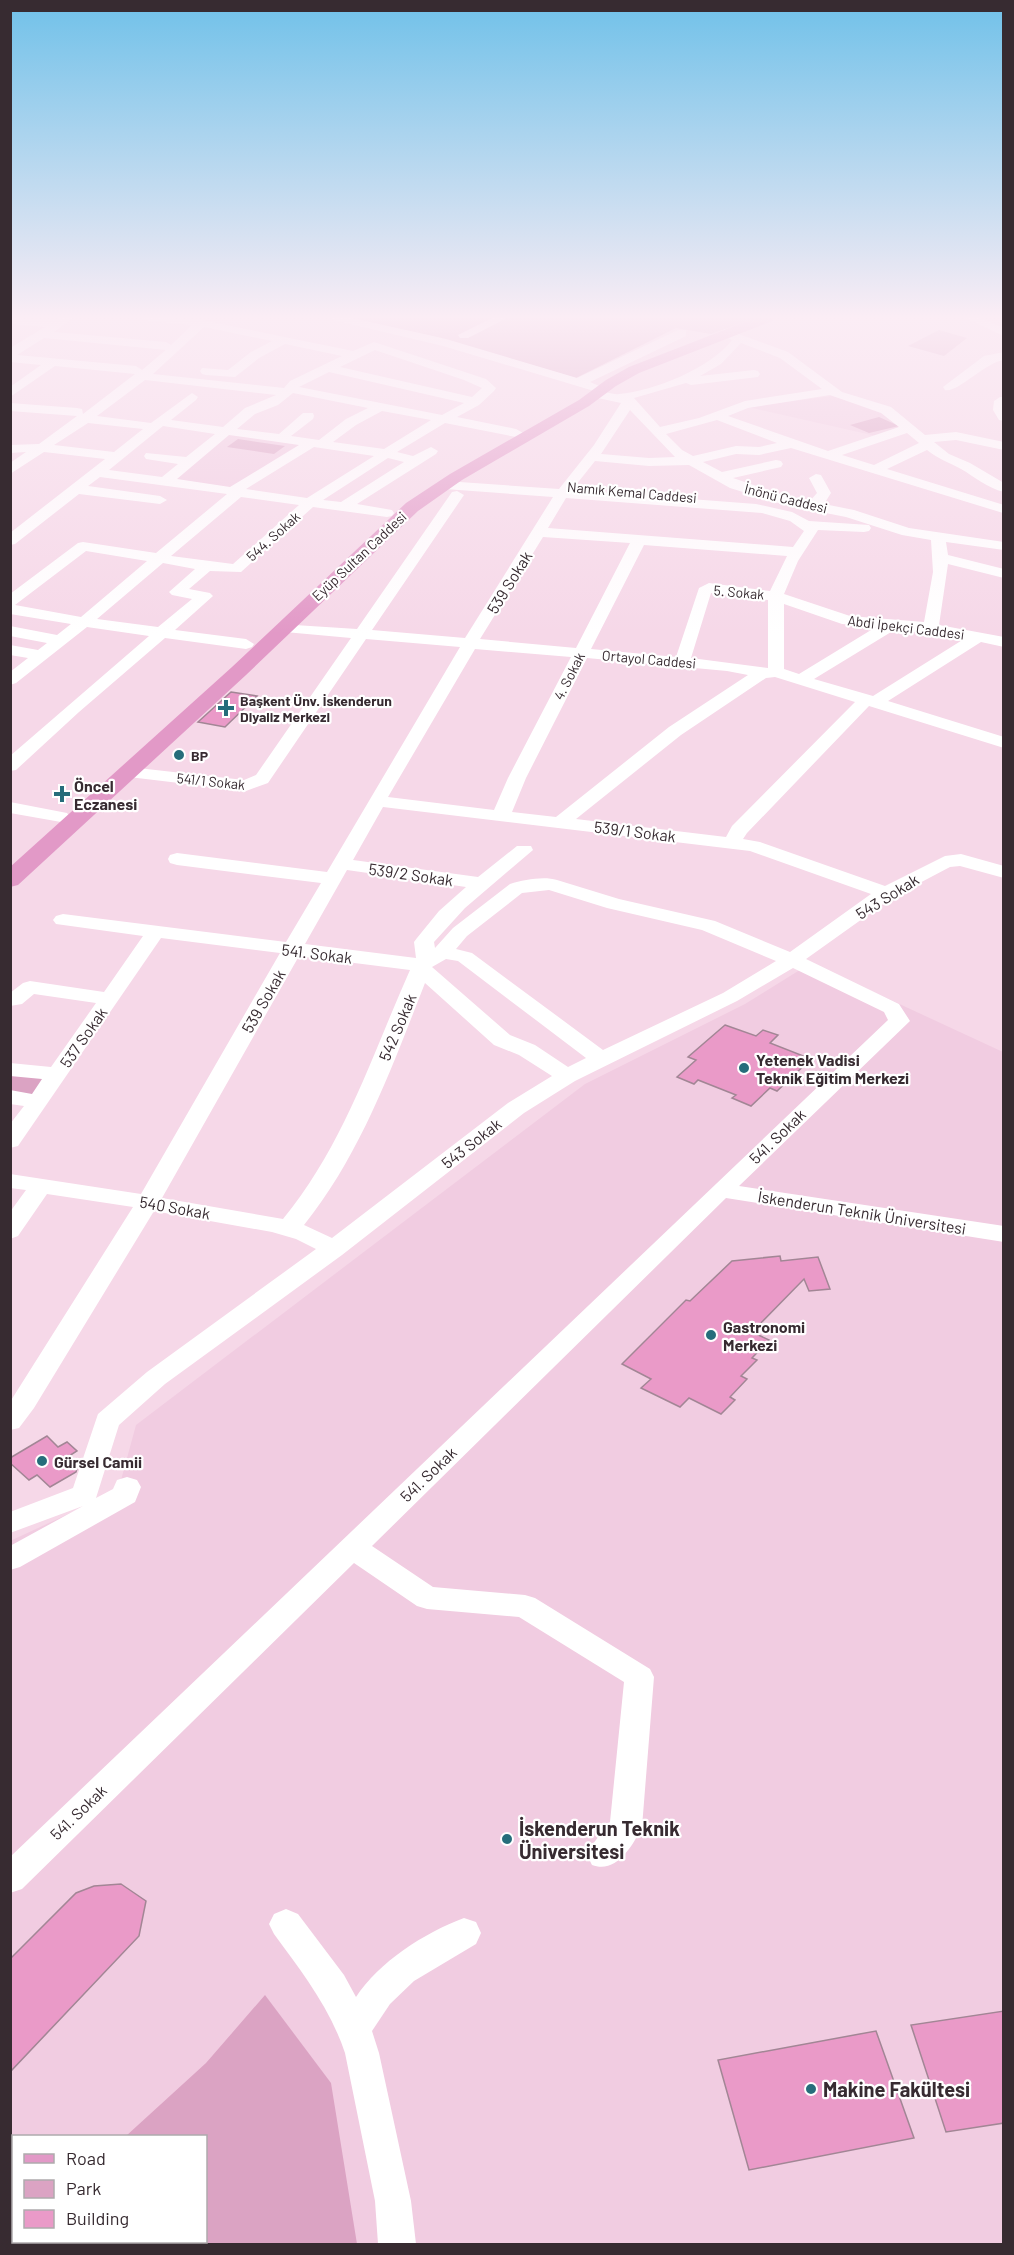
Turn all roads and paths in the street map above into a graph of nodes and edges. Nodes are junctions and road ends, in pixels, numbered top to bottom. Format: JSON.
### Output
{"nodes":[{"id":1,"x":67,"y":423,"type":"edge"},
{"id":2,"x":150,"y":423,"type":"edge"},
{"id":3,"x":237,"y":423,"type":"edge"},
{"id":4,"x":351,"y":423,"type":"edge"},
{"id":5,"x":436,"y":423,"type":"edge"},
{"id":6,"x":469,"y":423,"type":"edge"},
{"id":7,"x":539,"y":423,"type":"edge"},
{"id":8,"x":560,"y":423,"type":"edge"},
{"id":9,"x":602,"y":423,"type":"edge"},
{"id":10,"x":647,"y":423,"type":"edge"},
{"id":11,"x":690,"y":423,"type":"edge"},
{"id":12,"x":736,"y":423,"type":"edge"},
{"id":13,"x":904,"y":423,"type":"edge"},
{"id":14,"x":157,"y":424,"type":"junction"},
{"id":15,"x":297,"y":425,"type":"joint"},
{"id":16,"x":910,"y":428,"type":"junction"},
{"id":17,"x":228,"y":431,"type":"junction"},
{"id":18,"x":338,"y":431,"type":"junction"},
{"id":19,"x":657,"y":432,"type":"junction"},
{"id":20,"x":516,"y":433,"type":"junction"},
{"id":21,"x":285,"y":435,"type":"dead end"},
{"id":22,"x":925,"y":441,"type":"junction"},
{"id":23,"x":10,"y":442,"type":"edge"},
{"id":24,"x":317,"y":443,"type":"junction"},
{"id":25,"x":792,"y":444,"type":"junction"},
{"id":26,"x":1004,"y":446,"type":"edge"},
{"id":27,"x":27,"y":448,"type":"edge"},
{"id":28,"x":431,"y":451,"type":"dead end"},
{"id":29,"x":384,"y":453,"type":"junction"},
{"id":30,"x":829,"y":455,"type":"junction"},
{"id":31,"x":116,"y":456,"type":"junction"},
{"id":32,"x":152,"y":456,"type":"dead end"},
{"id":33,"x":592,"y":457,"type":"junction"},
{"id":34,"x":187,"y":458,"type":"junction"},
{"id":35,"x":10,"y":459,"type":"edge"},
{"id":36,"x":416,"y":460,"type":"junction"},
{"id":37,"x":690,"y":461,"type":"junction"},
{"id":38,"x":776,"y":464,"type":"dead end"},
{"id":39,"x":876,"y":469,"type":"junction"},
{"id":40,"x":10,"y":470,"type":"edge"},
{"id":41,"x":97,"y":472,"type":"junction"},
{"id":42,"x":720,"y":477,"type":"junction"},
{"id":43,"x":816,"y":478,"type":"dead end"},
{"id":44,"x":164,"y":482,"type":"junction"},
{"id":45,"x":453,"y":486,"type":"junction"},
{"id":46,"x":1004,"y":488,"type":"edge"},
{"id":47,"x":75,"y":489,"type":"junction"},
{"id":48,"x":565,"y":490,"type":"junction"},
{"id":49,"x":236,"y":492,"type":"junction"},
{"id":50,"x":143,"y":498,"type":"junction"},
{"id":51,"x":160,"y":500,"type":"dead end"},
{"id":52,"x":790,"y":501,"type":"junction"},
{"id":53,"x":310,"y":502,"type":"junction"},
{"id":54,"x":814,"y":505,"type":"junction"},
{"id":55,"x":343,"y":507,"type":"junction"},
{"id":56,"x":770,"y":509,"type":"junction"},
{"id":57,"x":1003,"y":509,"type":"edge"},
{"id":58,"x":387,"y":513,"type":"junction"},
{"id":59,"x":805,"y":525,"type":"junction"},
{"id":60,"x":540,"y":532,"type":"junction"},
{"id":61,"x":907,"y":532,"type":"junction"},
{"id":62,"x":14,"y":536,"type":"edge"},
{"id":63,"x":938,"y":538,"type":"junction"},
{"id":64,"x":640,"y":539,"type":"junction"},
{"id":65,"x":1004,"y":546,"type":"edge"},
{"id":66,"x":797,"y":552,"type":"junction"},
{"id":67,"x":159,"y":558,"type":"junction"},
{"id":68,"x":943,"y":558,"type":"junction"},
{"id":69,"x":207,"y":566,"type":"junction"},
{"id":70,"x":1004,"y":574,"type":"edge"},
{"id":71,"x":776,"y":596,"type":"junction"},
{"id":72,"x":10,"y":602,"type":"edge"},
{"id":73,"x":10,"y":609,"type":"edge"},
{"id":74,"x":84,"y":622,"type":"junction"},
{"id":75,"x":894,"y":623,"type":"junction"},
{"id":76,"x":285,"y":627,"type":"junction"},
{"id":77,"x":930,"y":627,"type":"junction"},
{"id":78,"x":10,"y":631,"type":"edge"},
{"id":79,"x":160,"y":633,"type":"junction"},
{"id":80,"x":359,"y":635,"type":"junction"},
{"id":81,"x":979,"y":636,"type":"junction"},
{"id":82,"x":61,"y":640,"type":"junction"},
{"id":83,"x":1004,"y":642,"type":"edge"},
{"id":84,"x":470,"y":643,"type":"junction"},
{"id":85,"x":246,"y":644,"type":"junction"},
{"id":86,"x":10,"y":650,"type":"edge"},
{"id":87,"x":580,"y":654,"type":"junction"},
{"id":88,"x":41,"y":656,"type":"junction"},
{"id":89,"x":682,"y":662,"type":"junction"},
{"id":90,"x":14,"y":673,"type":"edge"},
{"id":91,"x":769,"y":673,"type":"junction"},
{"id":92,"x":802,"y":679,"type":"junction"},
{"id":93,"x":872,"y":700,"type":"junction"},
{"id":94,"x":1003,"y":741,"type":"edge"},
{"id":95,"x":10,"y":766,"type":"edge"},
{"id":96,"x":129,"y":772,"type":"junction"},
{"id":97,"x":377,"y":801,"type":"junction"},
{"id":98,"x":10,"y":807,"type":"edge"},
{"id":99,"x":501,"y":815,"type":"junction"},
{"id":100,"x":61,"y":817,"type":"junction"},
{"id":101,"x":561,"y":822,"type":"junction"},
{"id":102,"x":732,"y":843,"type":"junction"},
{"id":103,"x":524,"y":850,"type":"dead end"},
{"id":104,"x":177,"y":860,"type":"dead end"},
{"id":105,"x":10,"y":864,"type":"edge"},
{"id":106,"x":337,"y":871,"type":"junction"},
{"id":107,"x":1004,"y":872,"type":"edge"},
{"id":108,"x":10,"y":880,"type":"edge"},
{"id":109,"x":481,"y":883,"type":"junction"},
{"id":110,"x":886,"y":893,"type":"junction"},
{"id":111,"x":63,"y":920,"type":"dead end"},
{"id":112,"x":155,"y":933,"type":"junction"},
{"id":113,"x":292,"y":950,"type":"junction"},
{"id":114,"x":443,"y":952,"type":"junction"},
{"id":115,"x":792,"y":960,"type":"junction"},
{"id":116,"x":422,"y":967,"type":"junction"},
{"id":117,"x":110,"y":999,"type":"junction"},
{"id":118,"x":10,"y":1000,"type":"edge"},
{"id":119,"x":601,"y":1059,"type":"junction"},
{"id":120,"x":10,"y":1069,"type":"edge"},
{"id":121,"x":57,"y":1074,"type":"junction"},
{"id":122,"x":567,"y":1076,"type":"junction"},
{"id":123,"x":10,"y":1097,"type":"edge"},
{"id":124,"x":38,"y":1101,"type":"junction"},
{"id":125,"x":10,"y":1141,"type":"edge"},
{"id":126,"x":10,"y":1181,"type":"edge"},
{"id":127,"x":41,"y":1185,"type":"junction"},
{"id":128,"x":721,"y":1190,"type":"junction"},
{"id":129,"x":148,"y":1202,"type":"junction"},
{"id":130,"x":289,"y":1228,"type":"junction"},
{"id":131,"x":10,"y":1231,"type":"edge"},
{"id":132,"x":1004,"y":1234,"type":"edge"},
{"id":133,"x":333,"y":1249,"type":"junction"},
{"id":134,"x":10,"y":1421,"type":"edge"},
{"id":135,"x":127,"y":1486,"type":"dead end"},
{"id":136,"x":10,"y":1523,"type":"edge"},
{"id":137,"x":352,"y":1547,"type":"junction"},
{"id":138,"x":10,"y":1558,"type":"edge"},
{"id":139,"x":603,"y":1855,"type":"dead end"},
{"id":140,"x":10,"y":1879,"type":"edge"},
{"id":141,"x":286,"y":1924,"type":"dead end"},
{"id":142,"x":464,"y":1933,"type":"dead end"},
{"id":143,"x":354,"y":2029,"type":"junction"},
{"id":144,"x":397,"y":2244,"type":"edge"}],
"edges":[{"from":1,"to":27,"type":"street"},
{"from":2,"to":14,"type":"street"},
{"from":3,"to":17,"type":"street"},
{"from":4,"to":18,"type":"street"},
{"from":5,"to":29,"type":"street","name":"544. Sokak"},
{"from":6,"to":20,"type":"street"},
{"from":7,"to":20,"type":"main road"},
{"from":8,"to":45,"type":"main road","name":"Eyüp Sultan Caddesi"},
{"from":9,"to":33,"type":"street","name":"539 Sokak"},
{"from":10,"to":19,"type":"street","name":"İnönü Caddesi"},
{"from":11,"to":19,"type":"street"},
{"from":12,"to":25,"type":"street"},
{"from":13,"to":16,"type":"street"},
{"from":14,"to":17,"type":"street"},
{"from":14,"to":31,"type":"street"},
{"from":15,"to":18,"type":"street"},
{"from":15,"to":21,"type":"street"},
{"from":16,"to":22,"type":"street"},
{"from":16,"to":30,"type":"street"},
{"from":17,"to":24,"type":"street"},
{"from":17,"to":34,"type":"street"},
{"from":18,"to":24,"type":"street"},
{"from":19,"to":37,"type":"street","name":"İnönü Caddesi"},
{"from":20,"to":58,"type":"main road"},
{"from":22,"to":26,"type":"street"},
{"from":22,"to":39,"type":"street"},
{"from":22,"to":46,"type":"street"},
{"from":23,"to":27,"type":"street"},
{"from":24,"to":29,"type":"street"},
{"from":24,"to":49,"type":"street"},
{"from":25,"to":30,"type":"street"},
{"from":25,"to":37,"type":"street"},
{"from":27,"to":31,"type":"street"},
{"from":27,"to":35,"type":"street"},
{"from":27,"to":40,"type":"street"},
{"from":28,"to":36,"type":"street"},
{"from":29,"to":36,"type":"street"},
{"from":29,"to":53,"type":"street","name":"544. Sokak"},
{"from":30,"to":39,"type":"street"},
{"from":31,"to":41,"type":"street"},
{"from":32,"to":34,"type":"street"},
{"from":33,"to":37,"type":"street"},
{"from":33,"to":48,"type":"street","name":"539 Sokak"},
{"from":34,"to":44,"type":"street"},
{"from":36,"to":55,"type":"street"},
{"from":37,"to":42,"type":"street","name":"İnönü Caddesi"},
{"from":38,"to":42,"type":"street"},
{"from":39,"to":57,"type":"street"},
{"from":41,"to":44,"type":"street"},
{"from":41,"to":47,"type":"street"},
{"from":42,"to":52,"type":"street","name":"İnönü Caddesi"},
{"from":43,"to":54,"type":"street"},
{"from":44,"to":49,"type":"street"},
{"from":44,"to":50,"type":"street"},
{"from":45,"to":48,"type":"street"},
{"from":45,"to":76,"type":"main road","name":"Eyüp Sultan Caddesi"},
{"from":45,"to":80,"type":"street","name":"541/1 Sokak"},
{"from":47,"to":50,"type":"street"},
{"from":47,"to":62,"type":"street"},
{"from":48,"to":56,"type":"street"},
{"from":48,"to":60,"type":"street","name":"539 Sokak"},
{"from":49,"to":53,"type":"street"},
{"from":49,"to":67,"type":"street"},
{"from":50,"to":51,"type":"street"},
{"from":52,"to":54,"type":"street","name":"İnönü Caddesi"},
{"from":52,"to":56,"type":"street"},
{"from":53,"to":55,"type":"street"},
{"from":53,"to":69,"type":"street","name":"544. Sokak"},
{"from":54,"to":61,"type":"street","name":"İnönü Caddesi"},
{"from":55,"to":58,"type":"street"},
{"from":56,"to":59,"type":"street"},
{"from":58,"to":85,"type":"main road"},
{"from":59,"to":61,"type":"street"},
{"from":59,"to":66,"type":"street"},
{"from":60,"to":64,"type":"street"},
{"from":60,"to":84,"type":"street","name":"539 Sokak"},
{"from":61,"to":63,"type":"street","name":"İnönü Caddesi"},
{"from":63,"to":65,"type":"street","name":"İnönü Caddesi"},
{"from":63,"to":68,"type":"street"},
{"from":64,"to":66,"type":"street"},
{"from":64,"to":87,"type":"street","name":"4. Sokak"},
{"from":66,"to":71,"type":"street"},
{"from":67,"to":69,"type":"street"},
{"from":67,"to":72,"type":"street"},
{"from":67,"to":74,"type":"street"},
{"from":68,"to":70,"type":"street"},
{"from":68,"to":77,"type":"street"},
{"from":69,"to":79,"type":"street"},
{"from":71,"to":75,"type":"street","name":"Abdi İpekçi Caddesi"},
{"from":71,"to":89,"type":"street","name":"5. Sokak"},
{"from":71,"to":91,"type":"street"},
{"from":73,"to":74,"type":"street"},
{"from":74,"to":79,"type":"street"},
{"from":74,"to":82,"type":"street"},
{"from":75,"to":77,"type":"street","name":"Abdi İpekçi Caddesi"},
{"from":75,"to":92,"type":"street"},
{"from":76,"to":80,"type":"street","name":"Ortayol Caddesi"},
{"from":76,"to":96,"type":"main road","name":"Eyüp Sultan Caddesi"},
{"from":77,"to":81,"type":"street","name":"Abdi İpekçi Caddesi"},
{"from":78,"to":82,"type":"street"},
{"from":79,"to":85,"type":"street"},
{"from":79,"to":95,"type":"street"},
{"from":80,"to":84,"type":"street","name":"Ortayol Caddesi"},
{"from":80,"to":96,"type":"street","name":"541/1 Sokak"},
{"from":81,"to":83,"type":"street","name":"Abdi İpekçi Caddesi"},
{"from":81,"to":93,"type":"street"},
{"from":82,"to":88,"type":"street"},
{"from":84,"to":87,"type":"street","name":"Ortayol Caddesi"},
{"from":84,"to":97,"type":"street","name":"539 Sokak"},
{"from":85,"to":100,"type":"main road"},
{"from":86,"to":88,"type":"street"},
{"from":87,"to":89,"type":"street","name":"Ortayol Caddesi"},
{"from":87,"to":99,"type":"street","name":"4. Sokak"},
{"from":88,"to":90,"type":"street"},
{"from":89,"to":91,"type":"street","name":"Ortayol Caddesi"},
{"from":91,"to":92,"type":"street","name":"Ortayol Caddesi"},
{"from":91,"to":101,"type":"street"},
{"from":92,"to":93,"type":"street","name":"Ortayol Caddesi"},
{"from":93,"to":94,"type":"street","name":"Ortayol Caddesi"},
{"from":93,"to":102,"type":"street"},
{"from":96,"to":108,"type":"main road","name":"Eyüp Sultan Caddesi"},
{"from":97,"to":99,"type":"street","name":"539/1 Sokak"},
{"from":97,"to":106,"type":"street","name":"539 Sokak"},
{"from":98,"to":100,"type":"street"},
{"from":99,"to":101,"type":"street","name":"539/1 Sokak"},
{"from":100,"to":105,"type":"main road"},
{"from":101,"to":102,"type":"street","name":"539/1 Sokak"},
{"from":102,"to":110,"type":"street","name":"539/1 Sokak"},
{"from":103,"to":109,"type":"street","name":"542 Sokak"},
{"from":104,"to":106,"type":"street","name":"539/2 Sokak"},
{"from":106,"to":109,"type":"street","name":"539/2 Sokak"},
{"from":106,"to":113,"type":"street","name":"539 Sokak"},
{"from":107,"to":110,"type":"street","name":"543 Sokak"},
{"from":109,"to":116,"type":"street","name":"542 Sokak"},
{"from":110,"to":115,"type":"street","name":"543 Sokak"},
{"from":111,"to":112,"type":"street","name":"541. Sokak"},
{"from":112,"to":113,"type":"street","name":"541. Sokak"},
{"from":112,"to":117,"type":"street","name":"537 Sokak"},
{"from":113,"to":116,"type":"street","name":"541. Sokak"},
{"from":113,"to":129,"type":"street","name":"539 Sokak"},
{"from":114,"to":115,"type":"street","name":"541. Sokak"},
{"from":114,"to":116,"type":"street","name":"541. Sokak"},
{"from":114,"to":119,"type":"street"},
{"from":115,"to":119,"type":"street","name":"543 Sokak"},
{"from":115,"to":128,"type":"street","name":"541. Sokak"},
{"from":116,"to":122,"type":"street"},
{"from":116,"to":130,"type":"street","name":"542 Sokak"},
{"from":117,"to":118,"type":"street"},
{"from":117,"to":121,"type":"street","name":"537 Sokak"},
{"from":119,"to":122,"type":"street","name":"543 Sokak"},
{"from":120,"to":121,"type":"street"},
{"from":121,"to":124,"type":"street","name":"537 Sokak"},
{"from":122,"to":133,"type":"street","name":"543 Sokak"},
{"from":123,"to":124,"type":"street"},
{"from":124,"to":125,"type":"street","name":"537 Sokak"},
{"from":126,"to":127,"type":"street","name":"540 Sokak"},
{"from":127,"to":129,"type":"street","name":"540 Sokak"},
{"from":127,"to":131,"type":"street"},
{"from":128,"to":132,"type":"street","name":"İskenderun Teknik Üniversitesi"},
{"from":128,"to":137,"type":"street","name":"541. Sokak"},
{"from":129,"to":130,"type":"street","name":"540 Sokak"},
{"from":129,"to":134,"type":"street","name":"539 Sokak"},
{"from":130,"to":133,"type":"street","name":"540 Sokak"},
{"from":133,"to":136,"type":"street","name":"543 Sokak"},
{"from":135,"to":138,"type":"street"},
{"from":137,"to":139,"type":"street"},
{"from":137,"to":140,"type":"street","name":"541. Sokak"},
{"from":141,"to":143,"type":"street"},
{"from":142,"to":143,"type":"street"},
{"from":143,"to":144,"type":"street"}]}
